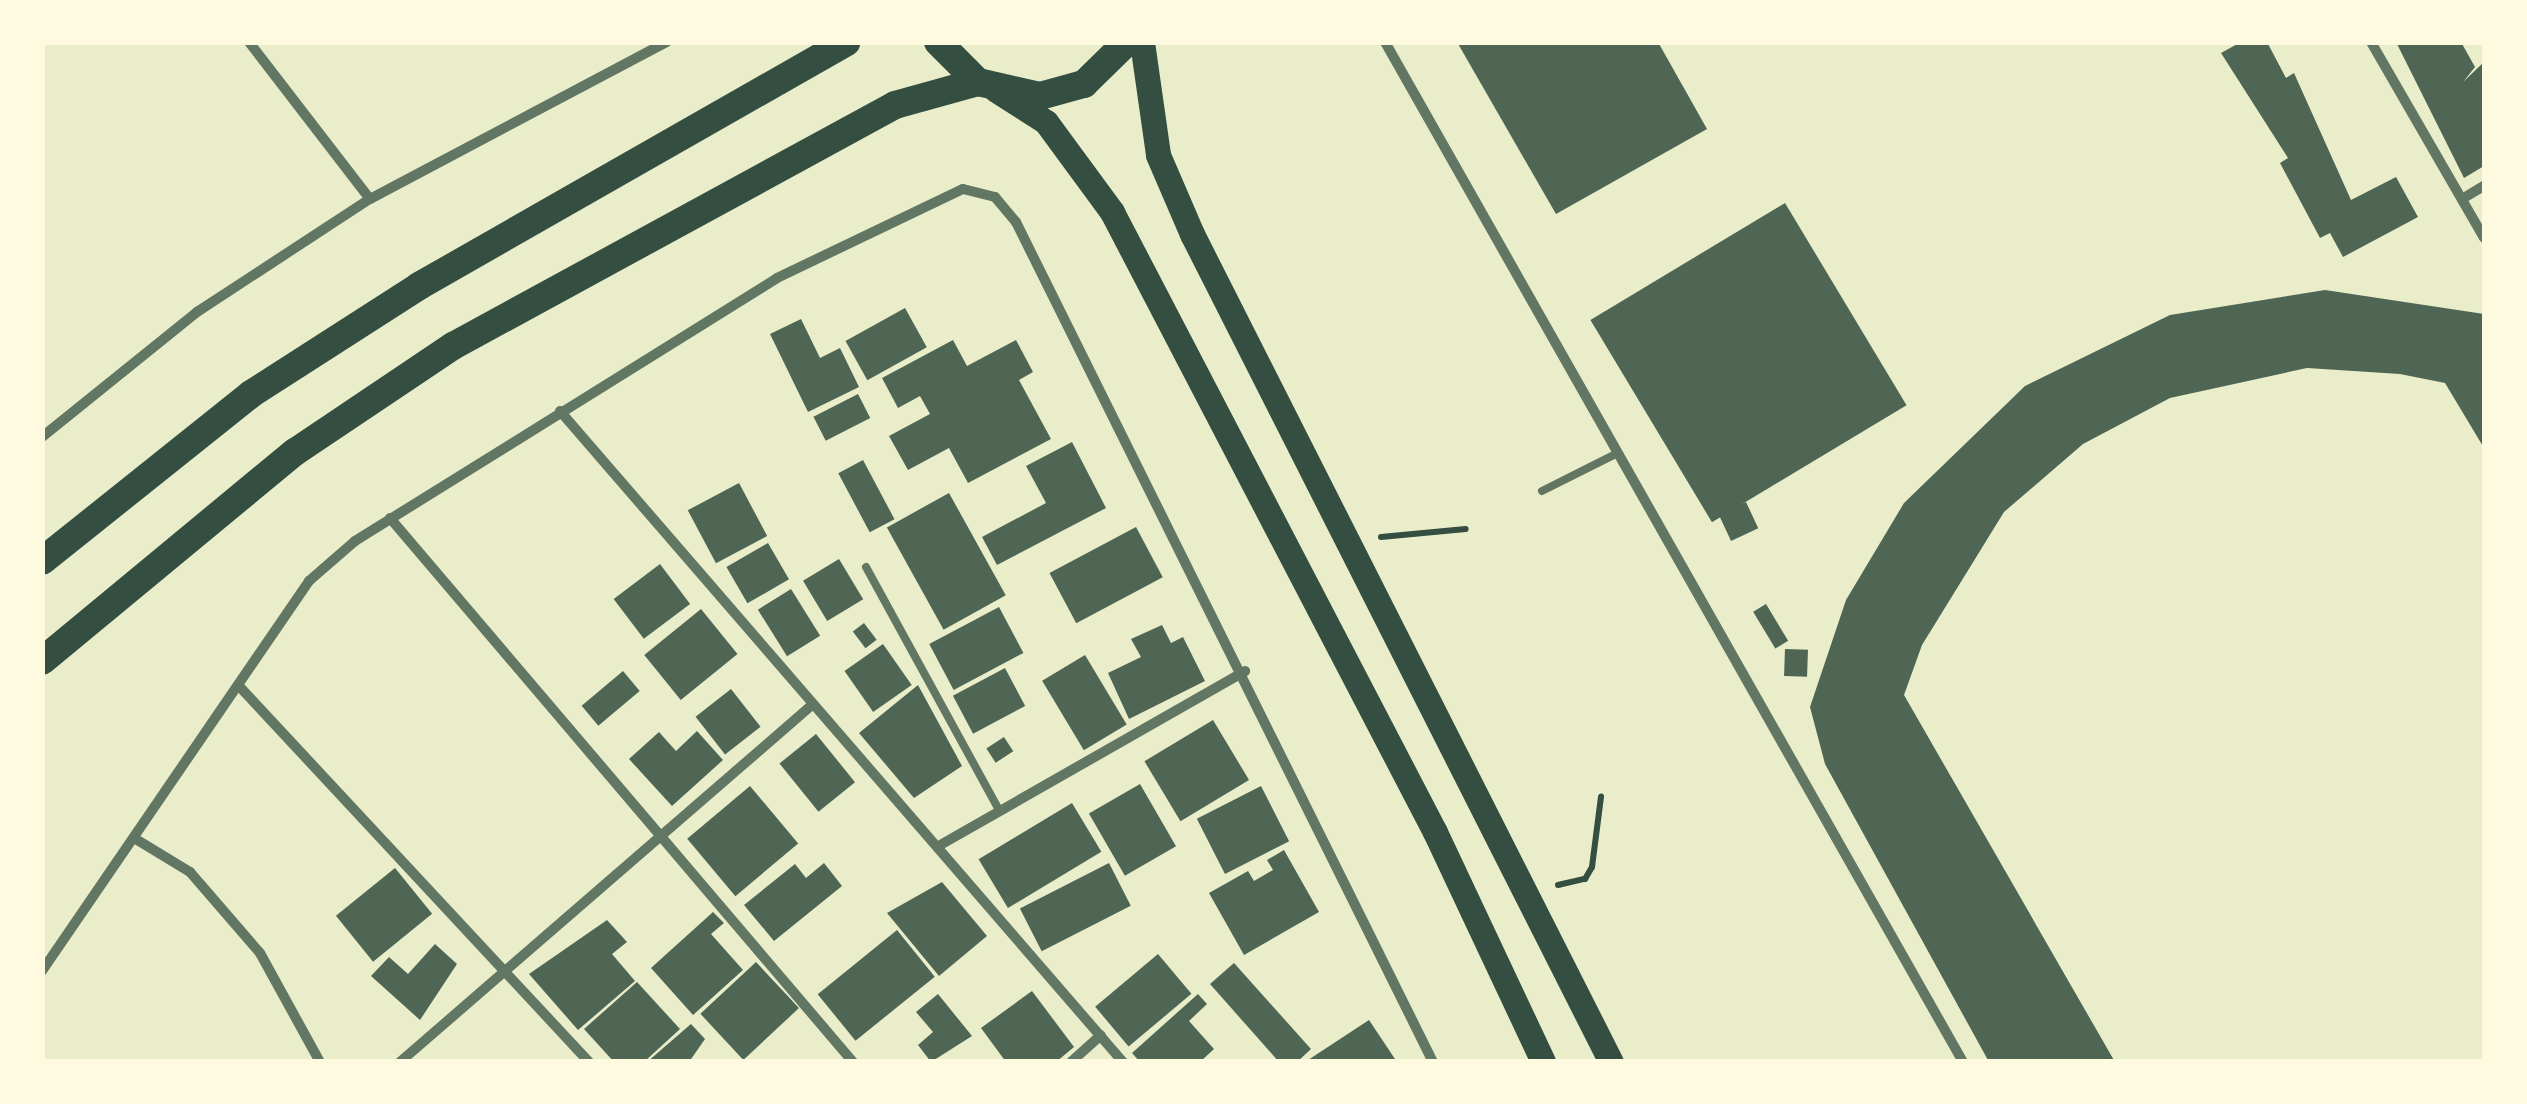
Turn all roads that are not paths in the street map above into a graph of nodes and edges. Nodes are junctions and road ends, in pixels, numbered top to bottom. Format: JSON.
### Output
{"nodes":[{"id":1,"x":249,"y":42,"type":"edge"},
{"id":2,"x":667,"y":42,"type":"edge"},
{"id":3,"x":846,"y":42,"type":"edge"},
{"id":4,"x":938,"y":42,"type":"edge"},
{"id":5,"x":1127,"y":42,"type":"edge"},
{"id":6,"x":1142,"y":42,"type":"edge"},
{"id":7,"x":1385,"y":42,"type":"edge"},
{"id":8,"x":2371,"y":42,"type":"edge"},
{"id":9,"x":987,"y":86,"type":"junction"},
{"id":10,"x":2484,"y":186,"type":"edge"},
{"id":11,"x":370,"y":199,"type":"junction"},
{"id":12,"x":2462,"y":199,"type":"junction"},
{"id":13,"x":2484,"y":238,"type":"edge"},
{"id":14,"x":560,"y":411,"type":"junction"},
{"id":15,"x":42,"y":437,"type":"edge"},
{"id":16,"x":1618,"y":453,"type":"junction"},
{"id":17,"x":1542,"y":492,"type":"dead end"},
{"id":18,"x":390,"y":518,"type":"junction"},
{"id":19,"x":42,"y":562,"type":"edge"},
{"id":20,"x":866,"y":568,"type":"dead end"},
{"id":21,"x":42,"y":661,"type":"edge"},
{"id":22,"x":1245,"y":671,"type":"junction"},
{"id":23,"x":240,"y":686,"type":"junction"},
{"id":24,"x":812,"y":704,"type":"junction"},
{"id":25,"x":999,"y":810,"type":"junction"},
{"id":26,"x":652,"y":835,"type":"junction"},
{"id":27,"x":134,"y":838,"type":"junction"},
{"id":28,"x":942,"y":844,"type":"junction"},
{"id":29,"x":508,"y":966,"type":"junction"},
{"id":30,"x":42,"y":971,"type":"edge"},
{"id":31,"x":1101,"y":1035,"type":"junction"},
{"id":32,"x":320,"y":1062,"type":"edge"},
{"id":33,"x":400,"y":1062,"type":"edge"},
{"id":34,"x":588,"y":1062,"type":"edge"},
{"id":35,"x":853,"y":1062,"type":"edge"},
{"id":36,"x":1071,"y":1062,"type":"edge"},
{"id":37,"x":1123,"y":1062,"type":"edge"},
{"id":38,"x":1433,"y":1062,"type":"edge"},
{"id":39,"x":1543,"y":1062,"type":"edge"},
{"id":40,"x":1611,"y":1062,"type":"edge"},
{"id":41,"x":1963,"y":1062,"type":"edge"}],
"edges":[{"from":1,"to":11,"type":"street"},
{"from":2,"to":11,"type":"street"},
{"from":3,"to":19,"type":"highway"},
{"from":4,"to":9,"type":"highway"},
{"from":5,"to":9,"type":"highway"},
{"from":6,"to":40,"type":"main road"},
{"from":7,"to":16,"type":"street"},
{"from":8,"to":12,"type":"street"},
{"from":9,"to":21,"type":"highway"},
{"from":9,"to":39,"type":"main road"},
{"from":10,"to":12,"type":"street"},
{"from":11,"to":15,"type":"street"},
{"from":12,"to":13,"type":"street"},
{"from":14,"to":18,"type":"street"},
{"from":14,"to":22,"type":"street"},
{"from":14,"to":24,"type":"street"},
{"from":16,"to":17,"type":"lane"},
{"from":16,"to":41,"type":"street"},
{"from":18,"to":23,"type":"street"},
{"from":18,"to":26,"type":"street"},
{"from":20,"to":25,"type":"lane"},
{"from":22,"to":25,"type":"street"},
{"from":22,"to":38,"type":"street"},
{"from":23,"to":27,"type":"street"},
{"from":23,"to":29,"type":"street"},
{"from":24,"to":26,"type":"street"},
{"from":24,"to":28,"type":"street"},
{"from":25,"to":28,"type":"street"},
{"from":26,"to":29,"type":"street"},
{"from":26,"to":35,"type":"street"},
{"from":27,"to":30,"type":"street"},
{"from":27,"to":32,"type":"street"},
{"from":28,"to":31,"type":"street"},
{"from":29,"to":33,"type":"street"},
{"from":29,"to":34,"type":"street"},
{"from":31,"to":36,"type":"street"},
{"from":31,"to":37,"type":"street"}]}
